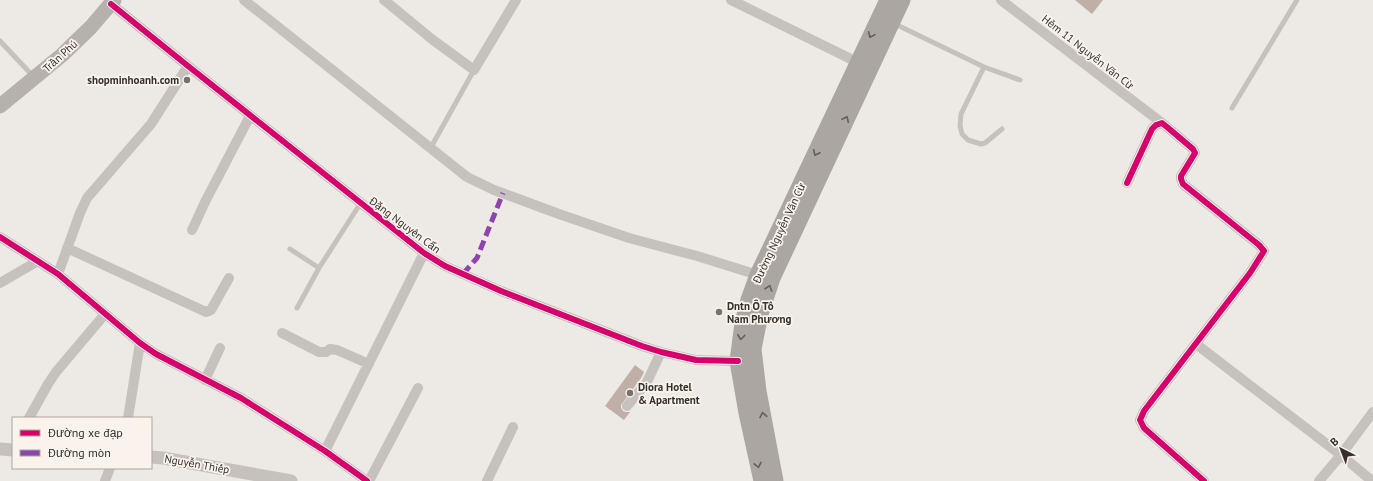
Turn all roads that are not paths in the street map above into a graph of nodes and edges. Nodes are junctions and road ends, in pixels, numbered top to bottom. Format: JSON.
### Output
{"nodes":[{"id":1,"x":244,"y":0,"type":"edge"},
{"id":2,"x":384,"y":0,"type":"edge"},
{"id":3,"x":516,"y":0,"type":"edge"},
{"id":4,"x":731,"y":0,"type":"edge"},
{"id":5,"x":888,"y":0,"type":"edge"},
{"id":6,"x":902,"y":0,"type":"edge"},
{"id":7,"x":1001,"y":0,"type":"edge"},
{"id":8,"x":1297,"y":0,"type":"edge"},
{"id":9,"x":113,"y":2,"type":"edge"},
{"id":10,"x":892,"y":22,"type":"junction"},
{"id":11,"x":0,"y":41,"type":"edge"},
{"id":12,"x":859,"y":63,"type":"junction"},
{"id":13,"x":188,"y":66,"type":"junction"},
{"id":14,"x":984,"y":67,"type":"junction"},
{"id":15,"x":474,"y":70,"type":"junction"},
{"id":16,"x":35,"y":78,"type":"junction"},
{"id":17,"x":1020,"y":80,"type":"dead end"},
{"id":18,"x":0,"y":106,"type":"edge"},
{"id":19,"x":1232,"y":108,"type":"dead end"},
{"id":20,"x":250,"y":116,"type":"junction"},
{"id":21,"x":1162,"y":123,"type":"junction"},
{"id":22,"x":1002,"y":129,"type":"dead end"},
{"id":23,"x":430,"y":149,"type":"junction"},
{"id":24,"x":1127,"y":183,"type":"dead end"},
{"id":25,"x":360,"y":204,"type":"junction"},
{"id":26,"x":799,"y":205,"type":"junction"},
{"id":27,"x":192,"y":230,"type":"dead end"},
{"id":28,"x":0,"y":237,"type":"edge"},
{"id":29,"x":67,"y":248,"type":"junction"},
{"id":30,"x":290,"y":249,"type":"dead end"},
{"id":31,"x":424,"y":253,"type":"junction"},
{"id":32,"x":38,"y":261,"type":"junction"},
{"id":33,"x":319,"y":268,"type":"junction"},
{"id":34,"x":58,"y":274,"type":"junction"},
{"id":35,"x":758,"y":275,"type":"junction"},
{"id":36,"x":229,"y":278,"type":"dead end"},
{"id":37,"x":0,"y":283,"type":"edge"},
{"id":38,"x":297,"y":308,"type":"dead end"},
{"id":39,"x":105,"y":314,"type":"junction"},
{"id":40,"x":282,"y":333,"type":"dead end"},
{"id":41,"x":140,"y":343,"type":"junction"},
{"id":42,"x":1196,"y":344,"type":"junction"},
{"id":43,"x":220,"y":348,"type":"dead end"},
{"id":44,"x":661,"y":352,"type":"junction"},
{"id":45,"x":738,"y":361,"type":"junction"},
{"id":46,"x":369,"y":364,"type":"junction"},
{"id":47,"x":205,"y":380,"type":"junction"},
{"id":48,"x":418,"y":388,"type":"dead end"},
{"id":49,"x":627,"y":406,"type":"dead end"},
{"id":50,"x":1373,"y":412,"type":"edge"},
{"id":51,"x":30,"y":417,"type":"edge"},
{"id":52,"x":128,"y":417,"type":"edge"},
{"id":53,"x":513,"y":427,"type":"dead end"},
{"id":54,"x":0,"y":449,"type":"edge"},
{"id":55,"x":12,"y":450,"type":"edge"},
{"id":56,"x":325,"y":451,"type":"junction"},
{"id":57,"x":1341,"y":455,"type":"junction"},
{"id":58,"x":152,"y":456,"type":"edge"},
{"id":59,"x":110,"y":469,"type":"edge"},
{"id":60,"x":274,"y":480,"type":"edge"},
{"id":61,"x":105,"y":481,"type":"edge"},
{"id":62,"x":291,"y":481,"type":"edge"},
{"id":63,"x":368,"y":481,"type":"edge"},
{"id":64,"x":487,"y":481,"type":"edge"},
{"id":65,"x":762,"y":481,"type":"edge"},
{"id":66,"x":775,"y":481,"type":"edge"},
{"id":67,"x":1204,"y":481,"type":"edge"},
{"id":68,"x":1319,"y":481,"type":"edge"},
{"id":69,"x":1372,"y":481,"type":"edge"}],
"edges":[{"from":1,"to":23,"type":"street"},
{"from":2,"to":15,"type":"street"},
{"from":3,"to":15,"type":"street"},
{"from":4,"to":12,"type":"street"},
{"from":5,"to":12,"type":"main road","name":"Đường Nguyễn Văn Cừ","one_way":true},
{"from":6,"to":10,"type":"main road","name":"Đường Nguyễn Văn Cừ"},
{"from":7,"to":21,"type":"street","name":"Hẻm 11 Nguyễn Văn Cừ"},
{"from":8,"to":19,"type":"lane"},
{"from":9,"to":13,"type":"street","name":"Đặng Nguyên Cẩn"},
{"from":9,"to":16,"type":"main road","name":"Trần Phú"},
{"from":10,"to":14,"type":"lane"},
{"from":26,"to":10,"type":"main road","name":"Đường Nguyễn Văn Cừ","one_way":true},
{"from":11,"to":16,"type":"lane"},
{"from":12,"to":26,"type":"main road","name":"Đường Nguyễn Văn Cừ","one_way":true},
{"from":13,"to":20,"type":"street","name":"Đặng Nguyên Cẩn"},
{"from":13,"to":29,"type":"street"},
{"from":14,"to":17,"type":"lane"},
{"from":14,"to":22,"type":"lane"},
{"from":15,"to":23,"type":"lane"},
{"from":16,"to":18,"type":"main road","name":"Trần Phú"},
{"from":20,"to":25,"type":"street","name":"Đặng Nguyên Cẩn"},
{"from":20,"to":27,"type":"street"},
{"from":21,"to":24,"type":"street"},
{"from":21,"to":42,"type":"street","name":"Hẻm 11 Nguyễn Văn Cừ"},
{"from":23,"to":35,"type":"street"},
{"from":25,"to":31,"type":"street","name":"Đặng Nguyên Cẩn"},
{"from":25,"to":33,"type":"lane"},
{"from":26,"to":35,"type":"main road","name":"Đường Nguyễn Văn Cừ"},
{"from":66,"to":26,"type":"main road","name":"Đường Nguyễn Văn Cừ","one_way":true},
{"from":28,"to":32,"type":"street"},
{"from":29,"to":34,"type":"street"},
{"from":29,"to":36,"type":"street"},
{"from":30,"to":33,"type":"lane"},
{"from":31,"to":44,"type":"street","name":"Đặng Nguyên Cẩn"},
{"from":31,"to":46,"type":"street"},
{"from":32,"to":34,"type":"street"},
{"from":32,"to":37,"type":"street"},
{"from":33,"to":38,"type":"lane"},
{"from":34,"to":39,"type":"street"},
{"from":35,"to":45,"type":"main road","name":"Đường Nguyễn Văn Cừ","one_way":true},
{"from":39,"to":41,"type":"street"},
{"from":39,"to":51,"type":"street"},
{"from":40,"to":46,"type":"street"},
{"from":41,"to":47,"type":"street"},
{"from":41,"to":52,"type":"street"},
{"from":42,"to":57,"type":"street"},
{"from":42,"to":67,"type":"street"},
{"from":43,"to":47,"type":"street"},
{"from":44,"to":45,"type":"street","name":"Đặng Nguyên Cẩn"},
{"from":44,"to":49,"type":"street"},
{"from":45,"to":65,"type":"main road","name":"Đường Nguyễn Văn Cừ","one_way":true},
{"from":46,"to":56,"type":"street"},
{"from":47,"to":56,"type":"street"},
{"from":48,"to":63,"type":"street"},
{"from":50,"to":57,"type":"street"},
{"from":53,"to":64,"type":"street"},
{"from":54,"to":55,"type":"street"},
{"from":56,"to":63,"type":"street"},
{"from":57,"to":68,"type":"street"},
{"from":57,"to":69,"type":"street"},
{"from":58,"to":60,"type":"street","name":"Nguyễn Thiếp"},
{"from":59,"to":61,"type":"street"},
{"from":60,"to":62,"type":"street","name":"Nguyễn Thiếp"}]}
